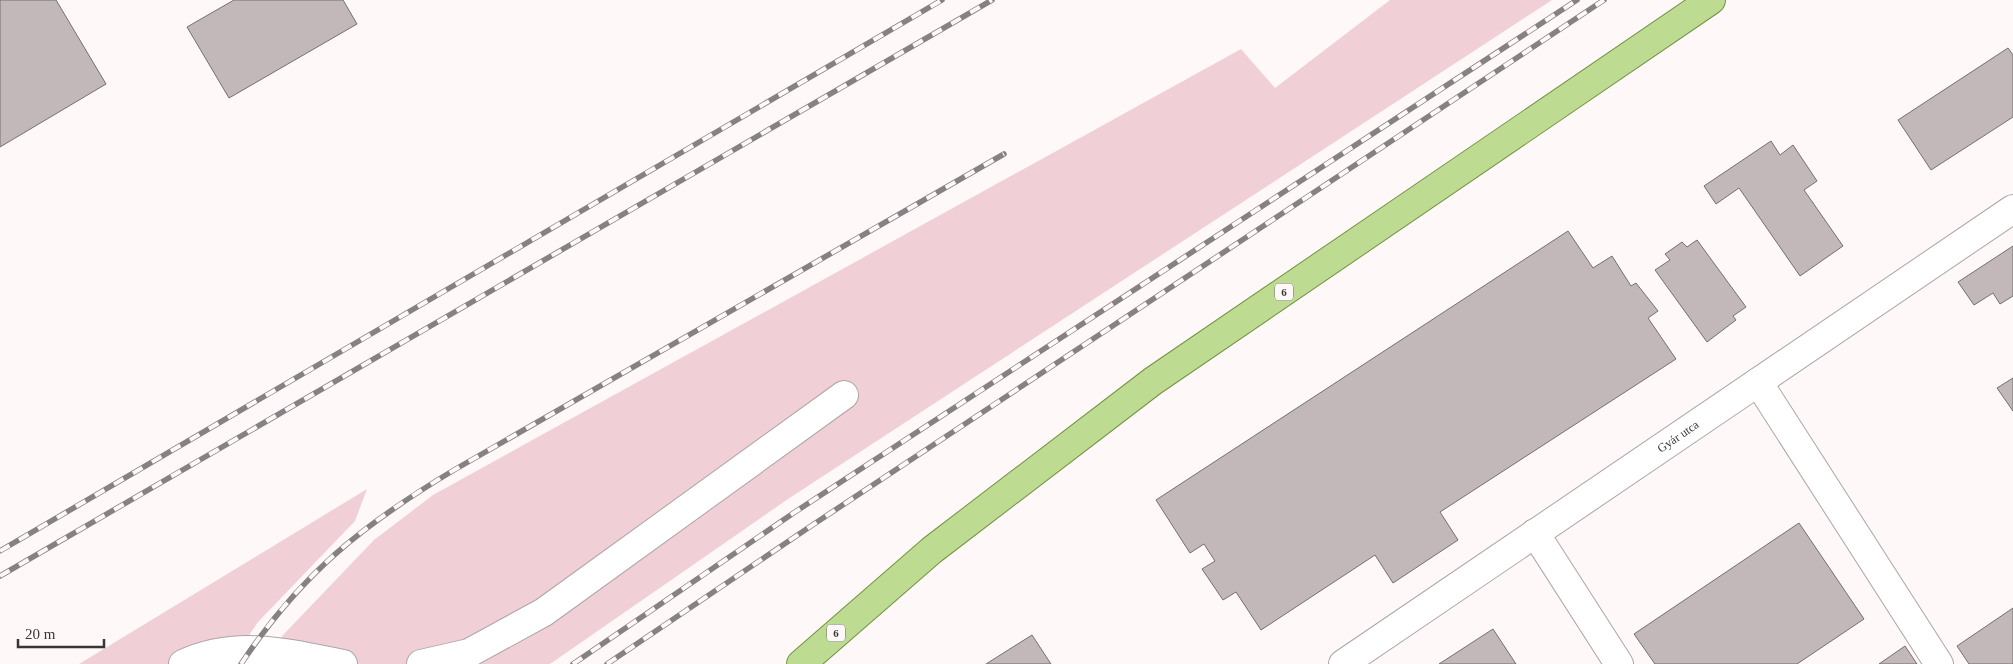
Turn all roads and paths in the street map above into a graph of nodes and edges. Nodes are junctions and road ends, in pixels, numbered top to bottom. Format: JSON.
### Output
{"nodes":[{"id":1,"x":1710,"y":0,"type":"edge"},
{"id":2,"x":2013,"y":209,"type":"edge"},
{"id":3,"x":1758,"y":382,"type":"junction"},
{"id":4,"x":844,"y":395,"type":"dead end"},
{"id":5,"x":1535,"y":533,"type":"junction"},
{"id":6,"x":183,"y":664,"type":"edge"},
{"id":7,"x":343,"y":664,"type":"edge"},
{"id":8,"x":421,"y":664,"type":"edge"},
{"id":9,"x":801,"y":664,"type":"edge"},
{"id":10,"x":1343,"y":664,"type":"edge"},
{"id":11,"x":1619,"y":664,"type":"edge"},
{"id":12,"x":1939,"y":664,"type":"edge"}],
"edges":[{"from":1,"to":9,"type":"main road","number":"6"},
{"from":2,"to":3,"type":"street","name":"Gyár utca"},
{"from":3,"to":5,"type":"street","name":"Gyár utca"},
{"from":3,"to":12,"type":"street"},
{"from":4,"to":8,"type":"street"},
{"from":5,"to":10,"type":"street","name":"Gyár utca"},
{"from":5,"to":11,"type":"street"},
{"from":6,"to":7,"type":"street"}]}
